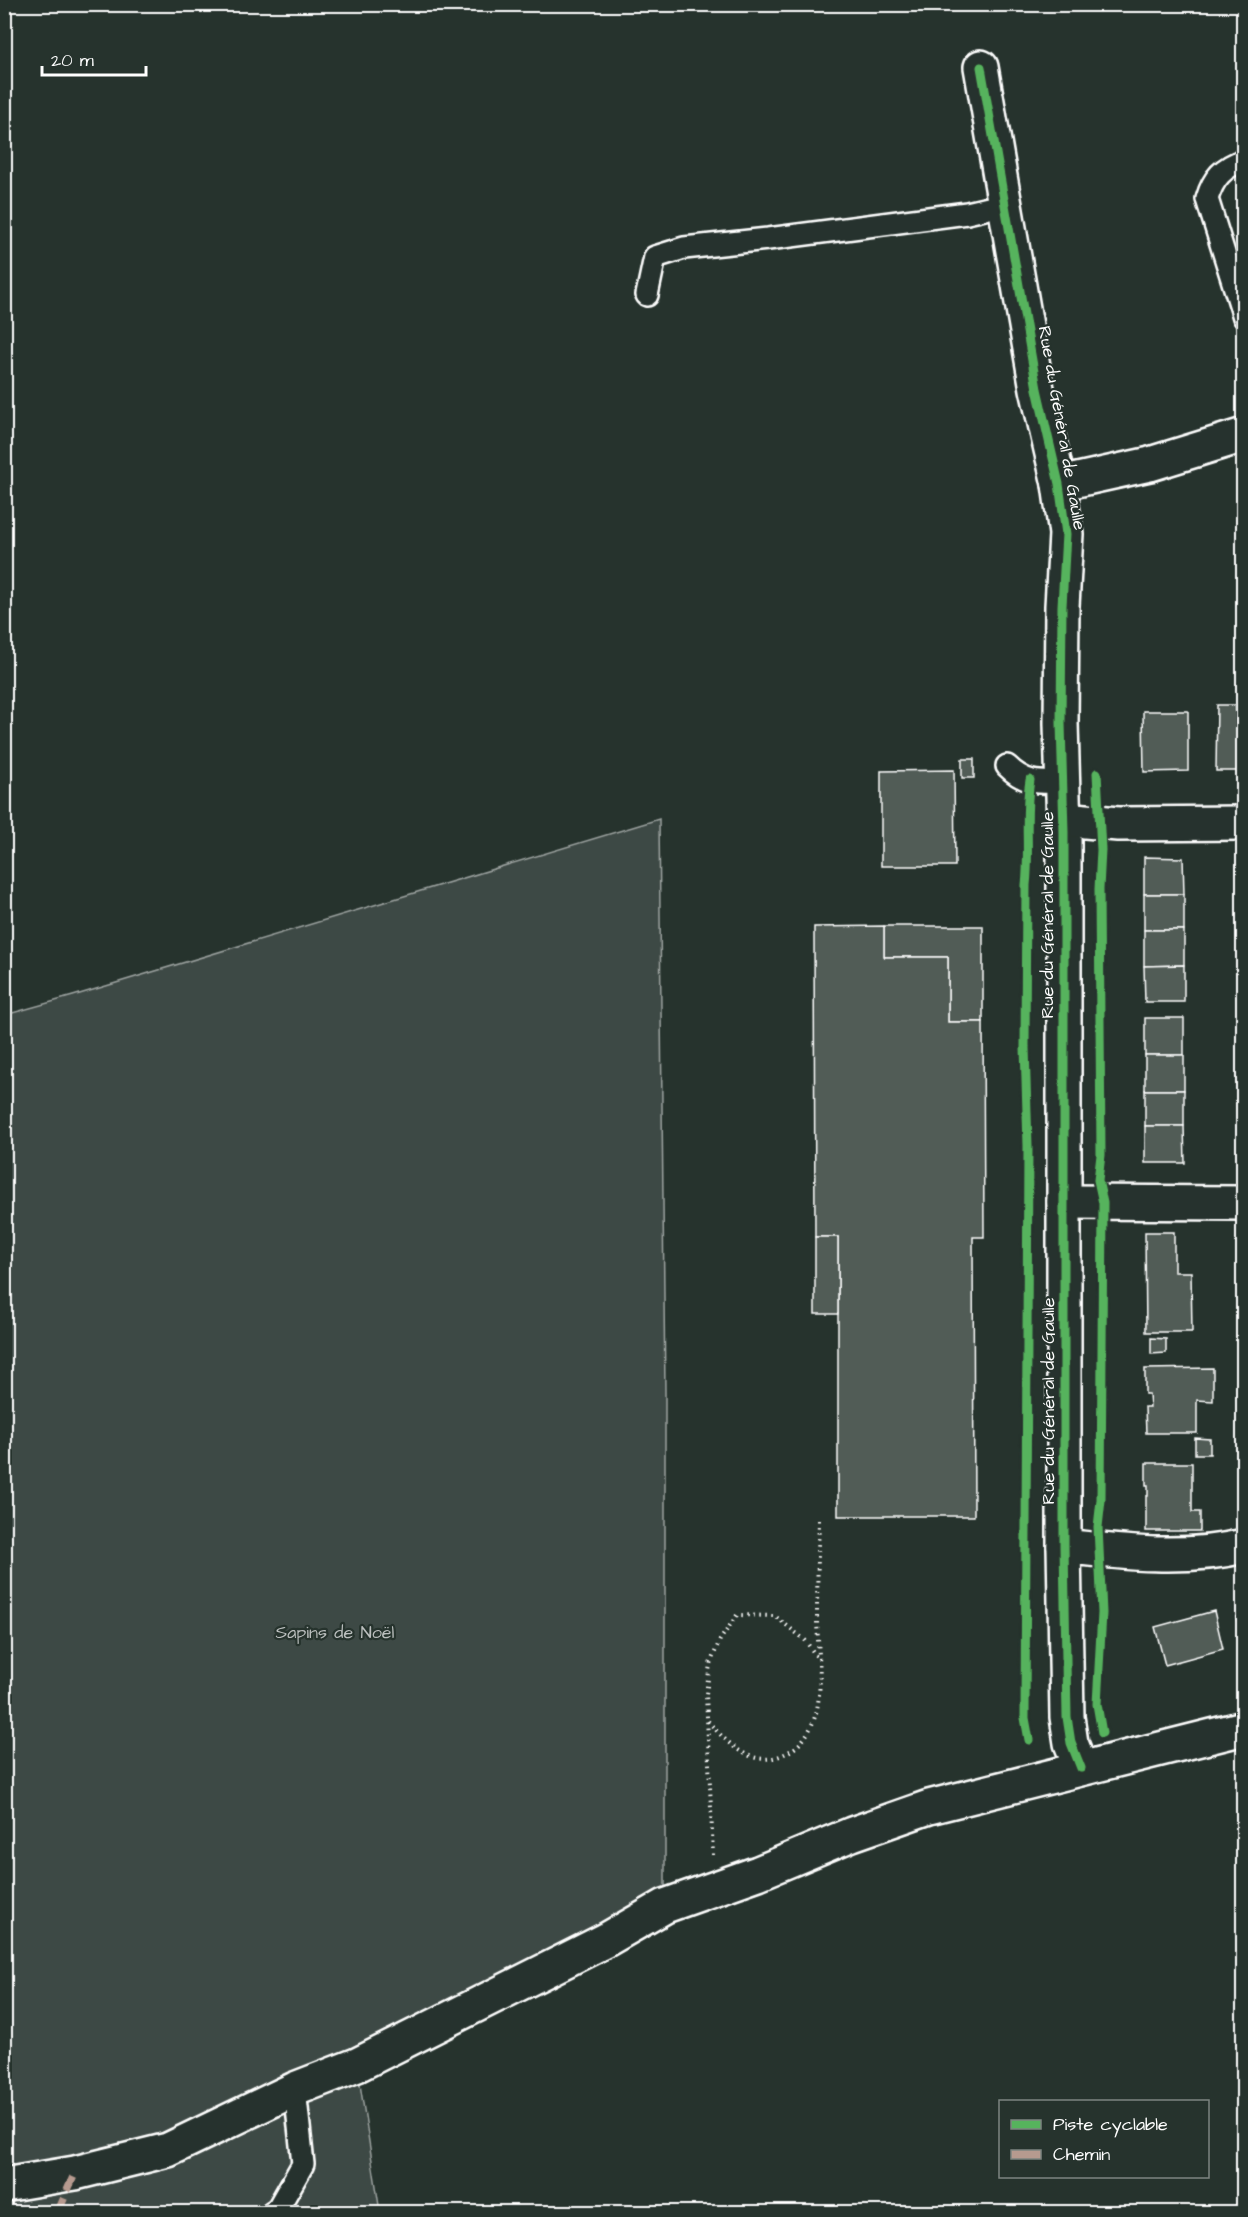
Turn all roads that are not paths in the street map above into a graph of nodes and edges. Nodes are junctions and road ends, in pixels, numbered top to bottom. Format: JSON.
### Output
{"nodes":[{"id":1,"x":981,"y":68,"type":"dead end"},
{"id":2,"x":1244,"y":160,"type":"edge"},
{"id":3,"x":1006,"y":204,"type":"junction"},
{"id":4,"x":647,"y":295,"type":"dead end"},
{"id":5,"x":1244,"y":316,"type":"edge"},
{"id":6,"x":1244,"y":435,"type":"edge"},
{"id":7,"x":1059,"y":484,"type":"junction"},
{"id":8,"x":1007,"y":766,"type":"dead end"},
{"id":9,"x":1063,"y":782,"type":"junction"},
{"id":10,"x":1064,"y":819,"type":"junction"},
{"id":11,"x":1244,"y":823,"type":"edge"},
{"id":12,"x":1064,"y":1202,"type":"junction"},
{"id":13,"x":1244,"y":1203,"type":"edge"},
{"id":14,"x":1064,"y":1546,"type":"junction"},
{"id":15,"x":1244,"y":1546,"type":"edge"},
{"id":16,"x":1244,"y":1728,"type":"edge"},
{"id":17,"x":1081,"y":1768,"type":"junction"},
{"id":18,"x":295,"y":2089,"type":"junction"},
{"id":19,"x":4,"y":2185,"type":"edge"},
{"id":20,"x":272,"y":2212,"type":"edge"}],
"edges":[{"from":1,"to":3,"type":"street","name":"Rue du Général de Gaulle"},
{"from":2,"to":5,"type":"lane"},
{"from":3,"to":4,"type":"lane"},
{"from":3,"to":7,"type":"street","name":"Rue du Général de Gaulle"},
{"from":6,"to":7,"type":"street"},
{"from":7,"to":9,"type":"street","name":"Rue du Général de Gaulle"},
{"from":8,"to":9,"type":"lane"},
{"from":9,"to":10,"type":"street","name":"Rue du Général de Gaulle"},
{"from":10,"to":11,"type":"street"},
{"from":10,"to":12,"type":"street","name":"Rue du Général de Gaulle"},
{"from":12,"to":13,"type":"street"},
{"from":12,"to":14,"type":"street","name":"Rue du Général de Gaulle"},
{"from":14,"to":15,"type":"street"},
{"from":14,"to":17,"type":"street","name":"Rue du Général de Gaulle"},
{"from":16,"to":17,"type":"street"},
{"from":17,"to":18,"type":"street"},
{"from":18,"to":19,"type":"street"},
{"from":18,"to":20,"type":"lane"}]}
